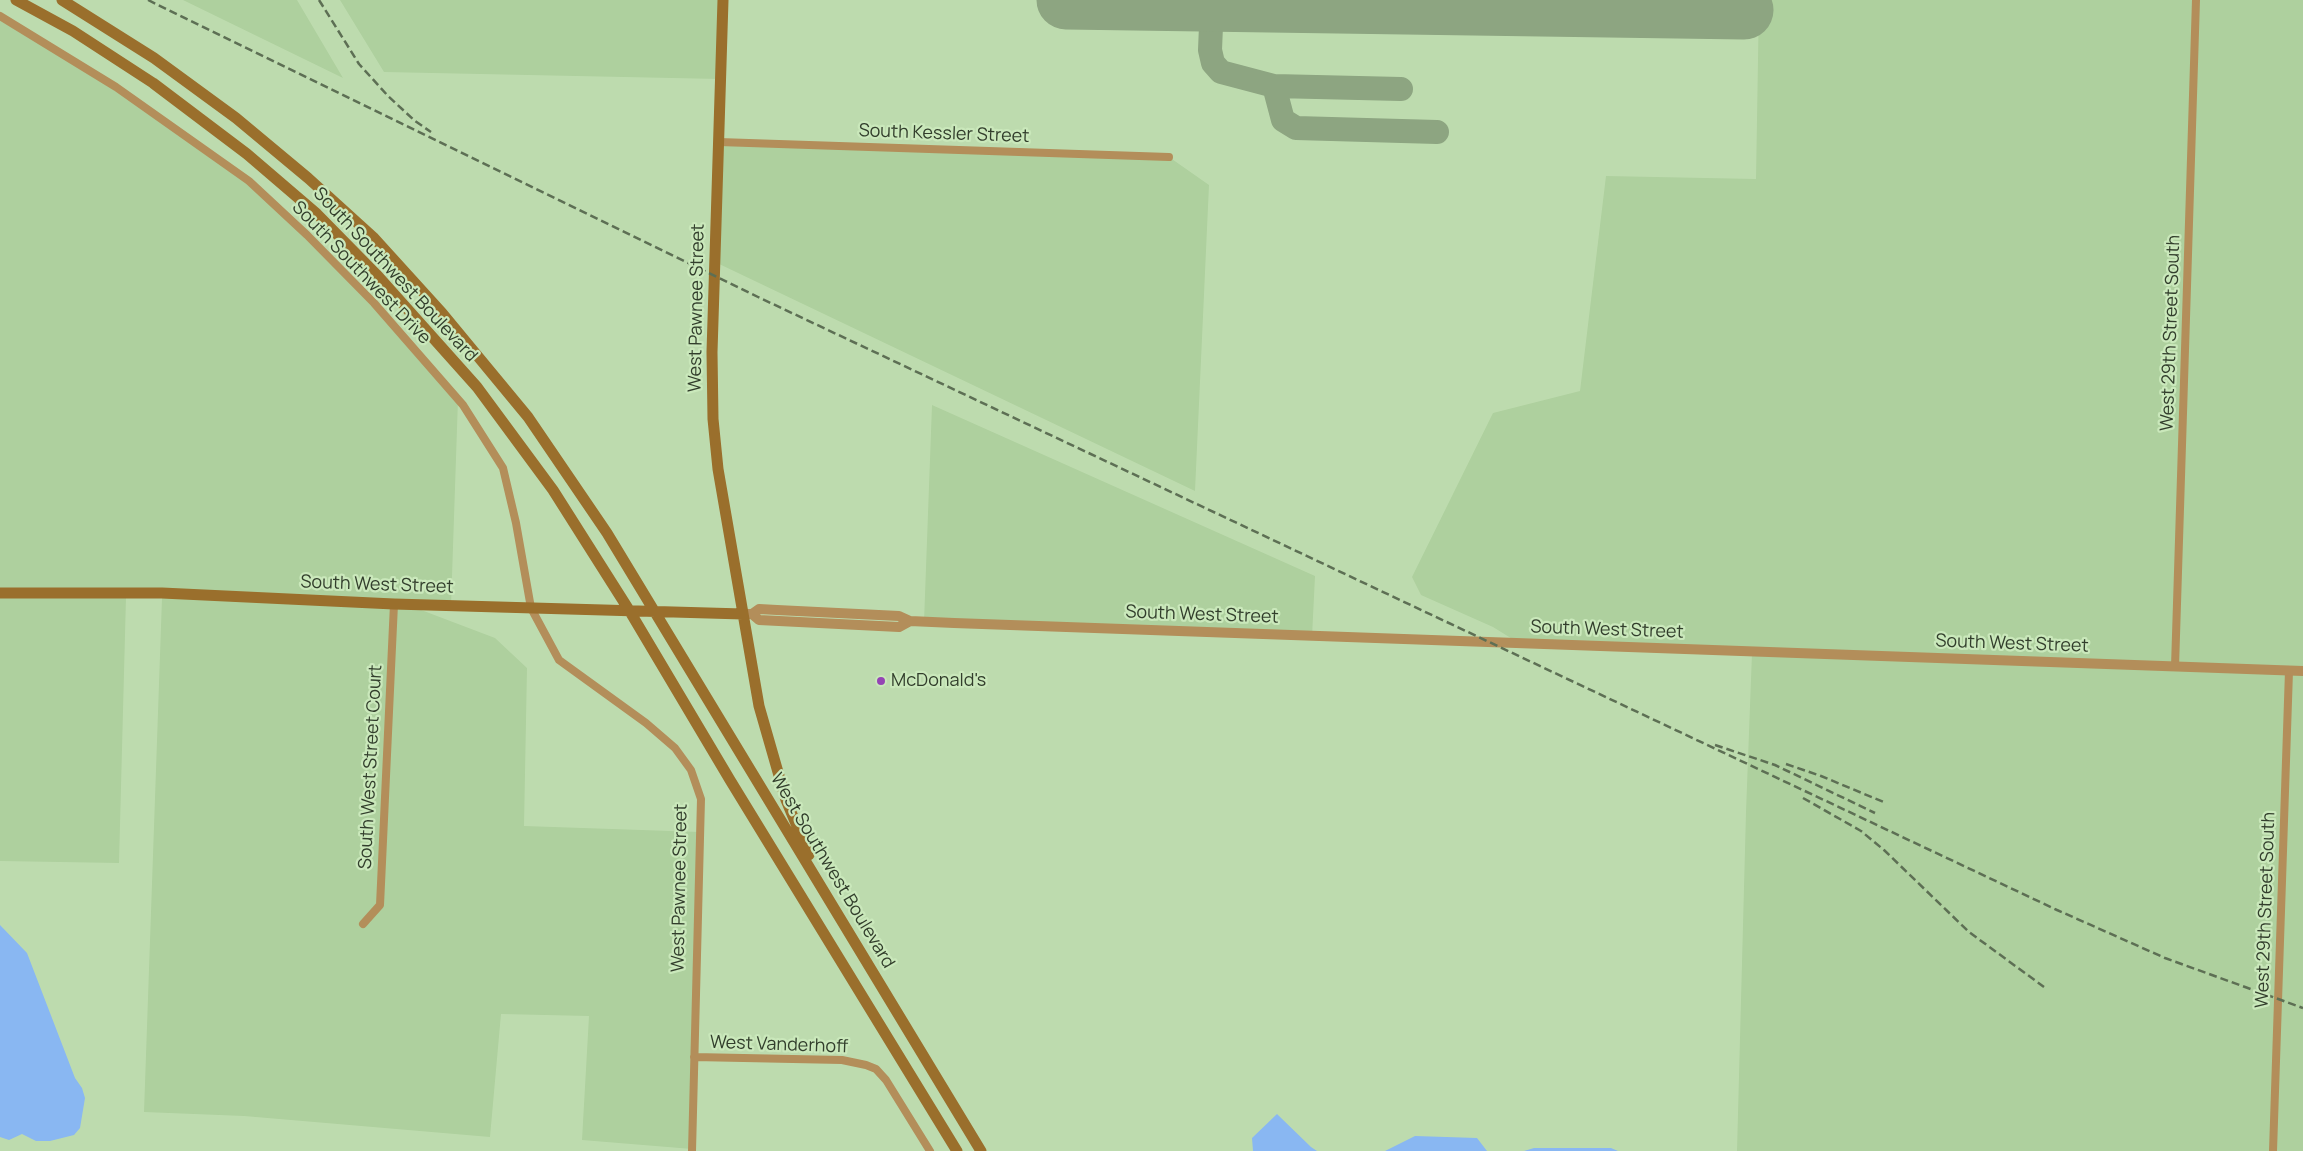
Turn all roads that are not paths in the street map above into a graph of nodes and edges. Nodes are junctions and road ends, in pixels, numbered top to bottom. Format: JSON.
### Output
{"nodes":[{"id":1,"x":16,"y":0,"type":"edge"},
{"id":2,"x":62,"y":0,"type":"edge"},
{"id":3,"x":723,"y":0,"type":"edge"},
{"id":4,"x":2196,"y":0,"type":"edge"},
{"id":5,"x":0,"y":16,"type":"edge"},
{"id":6,"x":719,"y":142,"type":"junction"},
{"id":7,"x":1169,"y":157,"type":"dead end"},
{"id":8,"x":0,"y":593,"type":"edge"},
{"id":9,"x":394,"y":604,"type":"junction"},
{"id":10,"x":531,"y":608,"type":"junction"},
{"id":11,"x":629,"y":610,"type":"junction"},
{"id":12,"x":652,"y":610,"type":"junction"},
{"id":13,"x":748,"y":614,"type":"junction"},
{"id":14,"x":2175,"y":667,"type":"junction"},
{"id":15,"x":2289,"y":671,"type":"junction"},
{"id":16,"x":2303,"y":672,"type":"edge"},
{"id":17,"x":824,"y":891,"type":"junction"},
{"id":18,"x":363,"y":924,"type":"dead end"},
{"id":19,"x":694,"y":1057,"type":"junction"},
{"id":20,"x":692,"y":1151,"type":"edge"},
{"id":21,"x":930,"y":1151,"type":"edge"},
{"id":22,"x":957,"y":1151,"type":"edge"},
{"id":23,"x":981,"y":1151,"type":"edge"},
{"id":24,"x":2273,"y":1151,"type":"edge"}],
"edges":[{"from":1,"to":11,"type":"main road","name":"South Southwest Boulevard"},
{"from":2,"to":12,"type":"main road","name":"South Southwest Boulevard"},
{"from":3,"to":6,"type":"main road","name":"West Pawnee Street"},
{"from":4,"to":14,"type":"street","name":"West 29th Street South"},
{"from":5,"to":10,"type":"street","name":"South Southwest Drive"},
{"from":6,"to":7,"type":"street","name":"South Kessler Street"},
{"from":6,"to":13,"type":"main road","name":"West Pawnee Street"},
{"from":8,"to":9,"type":"main road","name":"South West Street"},
{"from":9,"to":10,"type":"main road","name":"South West Street"},
{"from":9,"to":18,"type":"street","name":"South West Street Court"},
{"from":10,"to":11,"type":"main road","name":"South West Street"},
{"from":10,"to":19,"type":"street","name":"West Pawnee Street"},
{"from":11,"to":12,"type":"main road","name":"South West Street"},
{"from":11,"to":22,"type":"main road"},
{"from":12,"to":13,"type":"main road","name":"South West Street"},
{"from":12,"to":17,"type":"main road","name":"West Southwest Boulevard"},
{"from":13,"to":14,"type":"street","name":"South West Street"},
{"from":13,"to":17,"type":"main road","name":"West Pawnee Street"},
{"from":14,"to":15,"type":"street","name":"South West Street"},
{"from":15,"to":16,"type":"street","name":"South West Street"},
{"from":15,"to":24,"type":"street","name":"West 29th Street South"},
{"from":17,"to":23,"type":"main road","name":"West Southwest Boulevard"},
{"from":19,"to":20,"type":"street","name":"West Pawnee Street"},
{"from":19,"to":21,"type":"street","name":"West Vanderhoff"}]}
